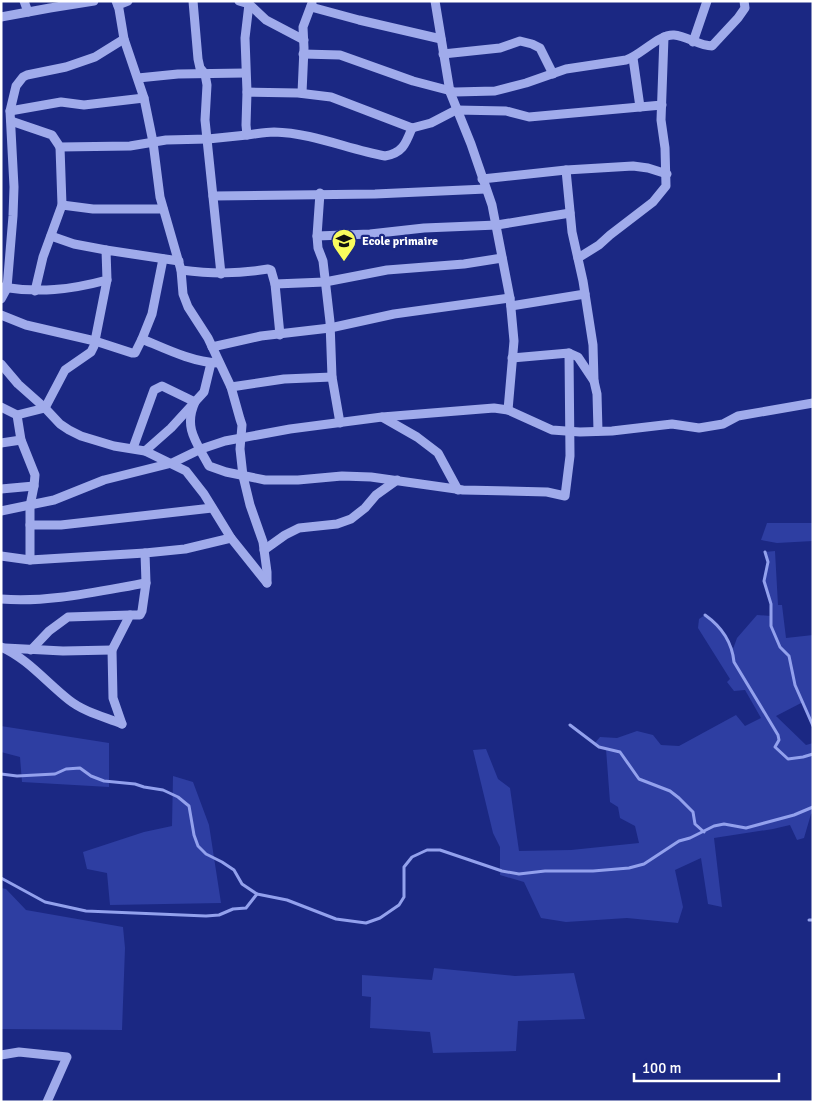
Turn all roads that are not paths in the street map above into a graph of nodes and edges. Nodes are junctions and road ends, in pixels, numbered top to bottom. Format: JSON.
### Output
{"nodes":[{"id":1,"x":24,"y":1,"type":"edge"},
{"id":2,"x":94,"y":1,"type":"edge"},
{"id":3,"x":128,"y":1,"type":"edge"},
{"id":4,"x":193,"y":1,"type":"edge"},
{"id":5,"x":435,"y":1,"type":"edge"},
{"id":6,"x":708,"y":1,"type":"edge"},
{"id":7,"x":744,"y":1,"type":"edge"},
{"id":8,"x":244,"y":2,"type":"edge"},
{"id":9,"x":117,"y":3,"type":"edge"},
{"id":10,"x":312,"y":4,"type":"edge"},
{"id":11,"x":28,"y":12,"type":"junction"},
{"id":12,"x":1,"y":17,"type":"edge"},
{"id":13,"x":664,"y":37,"type":"junction"},
{"id":14,"x":124,"y":38,"type":"junction"},
{"id":15,"x":440,"y":39,"type":"junction"},
{"id":16,"x":304,"y":40,"type":"junction"},
{"id":17,"x":693,"y":42,"type":"junction"},
{"id":18,"x":303,"y":54,"type":"junction"},
{"id":19,"x":443,"y":54,"type":"junction"},
{"id":20,"x":633,"y":58,"type":"junction"},
{"id":21,"x":245,"y":73,"type":"junction"},
{"id":22,"x":206,"y":74,"type":"junction"},
{"id":23,"x":553,"y":74,"type":"junction"},
{"id":24,"x":138,"y":78,"type":"junction"},
{"id":25,"x":247,"y":92,"type":"junction"},
{"id":26,"x":450,"y":92,"type":"junction"},
{"id":27,"x":302,"y":93,"type":"junction"},
{"id":28,"x":144,"y":98,"type":"junction"},
{"id":29,"x":662,"y":105,"type":"junction"},
{"id":30,"x":640,"y":107,"type":"junction"},
{"id":31,"x":456,"y":110,"type":"junction"},
{"id":32,"x":11,"y":116,"type":"junction"},
{"id":33,"x":412,"y":128,"type":"junction"},
{"id":34,"x":247,"y":135,"type":"junction"},
{"id":35,"x":208,"y":139,"type":"junction"},
{"id":36,"x":154,"y":142,"type":"junction"},
{"id":37,"x":60,"y":148,"type":"junction"},
{"id":38,"x":566,"y":170,"type":"junction"},
{"id":39,"x":667,"y":174,"type":"junction"},
{"id":40,"x":482,"y":180,"type":"junction"},
{"id":41,"x":486,"y":189,"type":"junction"},
{"id":42,"x":320,"y":193,"type":"junction"},
{"id":43,"x":213,"y":196,"type":"junction"},
{"id":44,"x":62,"y":205,"type":"junction"},
{"id":45,"x":163,"y":209,"type":"junction"},
{"id":46,"x":570,"y":214,"type":"junction"},
{"id":47,"x":497,"y":225,"type":"junction"},
{"id":48,"x":51,"y":236,"type":"junction"},
{"id":49,"x":317,"y":236,"type":"junction"},
{"id":50,"x":106,"y":250,"type":"junction"},
{"id":51,"x":502,"y":258,"type":"junction"},
{"id":52,"x":578,"y":258,"type":"junction"},
{"id":53,"x":163,"y":259,"type":"junction"},
{"id":54,"x":180,"y":266,"type":"junction"},
{"id":55,"x":220,"y":274,"type":"junction"},
{"id":56,"x":107,"y":280,"type":"junction"},
{"id":57,"x":325,"y":282,"type":"junction"},
{"id":58,"x":275,"y":284,"type":"junction"},
{"id":59,"x":4,"y":288,"type":"edge"},
{"id":60,"x":35,"y":291,"type":"junction"},
{"id":61,"x":585,"y":294,"type":"junction"},
{"id":62,"x":1,"y":299,"type":"edge"},
{"id":63,"x":511,"y":302,"type":"junction"},
{"id":64,"x":1,"y":315,"type":"edge"},
{"id":65,"x":330,"y":328,"type":"junction"},
{"id":66,"x":280,"y":334,"type":"junction"},
{"id":67,"x":142,"y":339,"type":"junction"},
{"id":68,"x":95,"y":341,"type":"junction"},
{"id":69,"x":212,"y":347,"type":"junction"},
{"id":70,"x":569,"y":353,"type":"junction"},
{"id":71,"x":512,"y":358,"type":"junction"},
{"id":72,"x":214,"y":363,"type":"junction"},
{"id":73,"x":1,"y":364,"type":"edge"},
{"id":74,"x":332,"y":377,"type":"junction"},
{"id":75,"x":594,"y":381,"type":"junction"},
{"id":76,"x":231,"y":387,"type":"junction"},
{"id":77,"x":195,"y":402,"type":"junction"},
{"id":78,"x":813,"y":404,"type":"edge"},
{"id":79,"x":1,"y":407,"type":"edge"},
{"id":80,"x":46,"y":408,"type":"junction"},
{"id":81,"x":508,"y":410,"type":"junction"},
{"id":82,"x":17,"y":415,"type":"junction"},
{"id":83,"x":382,"y":417,"type":"junction"},
{"id":84,"x":340,"y":423,"type":"junction"},
{"id":85,"x":570,"y":431,"type":"junction"},
{"id":86,"x":598,"y":431,"type":"junction"},
{"id":87,"x":240,"y":439,"type":"junction"},
{"id":88,"x":21,"y":440,"type":"junction"},
{"id":89,"x":1,"y":443,"type":"edge"},
{"id":90,"x":133,"y":448,"type":"junction"},
{"id":91,"x":201,"y":448,"type":"junction"},
{"id":92,"x":145,"y":451,"type":"junction"},
{"id":93,"x":172,"y":463,"type":"junction"},
{"id":94,"x":243,"y":476,"type":"junction"},
{"id":95,"x":397,"y":480,"type":"junction"},
{"id":96,"x":34,"y":486,"type":"junction"},
{"id":97,"x":1,"y":489,"type":"edge"},
{"id":98,"x":458,"y":490,"type":"junction"},
{"id":99,"x":30,"y":506,"type":"junction"},
{"id":100,"x":212,"y":508,"type":"junction"},
{"id":101,"x":1,"y":511,"type":"edge"},
{"id":102,"x":30,"y":525,"type":"junction"},
{"id":103,"x":231,"y":538,"type":"junction"},
{"id":104,"x":264,"y":550,"type":"junction"},
{"id":105,"x":145,"y":554,"type":"junction"},
{"id":106,"x":1,"y":556,"type":"edge"},
{"id":107,"x":30,"y":560,"type":"junction"},
{"id":108,"x":146,"y":583,"type":"junction"},
{"id":109,"x":1,"y":598,"type":"edge"},
{"id":110,"x":130,"y":615,"type":"junction"},
{"id":111,"x":3,"y":647,"type":"edge"},
{"id":112,"x":31,"y":650,"type":"junction"},
{"id":113,"x":112,"y":650,"type":"junction"},
{"id":114,"x":1,"y":1055,"type":"edge"},
{"id":115,"x":48,"y":1102,"type":"edge"}],
"edges":[{"from":1,"to":11,"type":"street"},
{"from":2,"to":11,"type":"street"},
{"from":3,"to":9,"type":"street"},
{"from":4,"to":22,"type":"street"},
{"from":5,"to":15,"type":"street"},
{"from":6,"to":17,"type":"street"},
{"from":7,"to":17,"type":"street"},
{"from":8,"to":16,"type":"street"},
{"from":8,"to":21,"type":"street"},
{"from":9,"to":14,"type":"street"},
{"from":10,"to":15,"type":"street"},
{"from":10,"to":16,"type":"street"},
{"from":11,"to":12,"type":"street"},
{"from":13,"to":17,"type":"street"},
{"from":13,"to":20,"type":"street"},
{"from":13,"to":29,"type":"street"},
{"from":14,"to":24,"type":"street"},
{"from":14,"to":32,"type":"street"},
{"from":15,"to":19,"type":"street"},
{"from":16,"to":18,"type":"street"},
{"from":18,"to":26,"type":"street"},
{"from":18,"to":27,"type":"street"},
{"from":19,"to":23,"type":"street"},
{"from":19,"to":26,"type":"street"},
{"from":20,"to":23,"type":"street"},
{"from":20,"to":30,"type":"street"},
{"from":21,"to":22,"type":"street"},
{"from":21,"to":25,"type":"street"},
{"from":22,"to":24,"type":"street"},
{"from":22,"to":35,"type":"street"},
{"from":23,"to":26,"type":"street"},
{"from":24,"to":28,"type":"street"},
{"from":25,"to":27,"type":"street"},
{"from":25,"to":34,"type":"street"},
{"from":26,"to":31,"type":"street"},
{"from":27,"to":33,"type":"street"},
{"from":28,"to":32,"type":"street"},
{"from":28,"to":36,"type":"street"},
{"from":29,"to":30,"type":"street"},
{"from":29,"to":39,"type":"street"},
{"from":30,"to":31,"type":"street"},
{"from":31,"to":33,"type":"street"},
{"from":31,"to":40,"type":"street"},
{"from":32,"to":37,"type":"street"},
{"from":32,"to":59,"type":"street"},
{"from":33,"to":34,"type":"street"},
{"from":34,"to":35,"type":"street"},
{"from":35,"to":36,"type":"street"},
{"from":35,"to":43,"type":"street"},
{"from":36,"to":37,"type":"street"},
{"from":36,"to":45,"type":"street"},
{"from":37,"to":44,"type":"street"},
{"from":38,"to":39,"type":"street"},
{"from":38,"to":40,"type":"street"},
{"from":38,"to":46,"type":"street"},
{"from":39,"to":52,"type":"street"},
{"from":40,"to":41,"type":"street"},
{"from":41,"to":42,"type":"street"},
{"from":41,"to":47,"type":"street"},
{"from":42,"to":43,"type":"street"},
{"from":42,"to":49,"type":"street"},
{"from":43,"to":55,"type":"street"},
{"from":44,"to":45,"type":"street"},
{"from":44,"to":48,"type":"street"},
{"from":45,"to":54,"type":"street"},
{"from":46,"to":47,"type":"street"},
{"from":46,"to":52,"type":"street"},
{"from":47,"to":49,"type":"street"},
{"from":47,"to":51,"type":"street"},
{"from":48,"to":50,"type":"street"},
{"from":48,"to":60,"type":"street"},
{"from":49,"to":57,"type":"street"},
{"from":50,"to":53,"type":"street"},
{"from":50,"to":56,"type":"street"},
{"from":51,"to":57,"type":"street"},
{"from":51,"to":63,"type":"street"},
{"from":52,"to":61,"type":"street"},
{"from":53,"to":54,"type":"street"},
{"from":53,"to":67,"type":"street"},
{"from":54,"to":55,"type":"street"},
{"from":54,"to":69,"type":"street"},
{"from":55,"to":58,"type":"street"},
{"from":56,"to":60,"type":"street"},
{"from":56,"to":68,"type":"street"},
{"from":57,"to":58,"type":"street"},
{"from":57,"to":65,"type":"street"},
{"from":58,"to":66,"type":"street"},
{"from":59,"to":60,"type":"street"},
{"from":59,"to":62,"type":"street"},
{"from":61,"to":63,"type":"street"},
{"from":61,"to":75,"type":"street"},
{"from":63,"to":65,"type":"street"},
{"from":63,"to":71,"type":"street"},
{"from":64,"to":68,"type":"street"},
{"from":65,"to":66,"type":"street"},
{"from":65,"to":74,"type":"street"},
{"from":66,"to":69,"type":"street"},
{"from":67,"to":68,"type":"street"},
{"from":67,"to":72,"type":"street"},
{"from":68,"to":80,"type":"street"},
{"from":69,"to":72,"type":"street"},
{"from":70,"to":71,"type":"street"},
{"from":70,"to":75,"type":"street"},
{"from":70,"to":85,"type":"street"},
{"from":71,"to":81,"type":"street"},
{"from":72,"to":76,"type":"street"},
{"from":72,"to":77,"type":"street"},
{"from":73,"to":80,"type":"street"},
{"from":74,"to":76,"type":"street"},
{"from":74,"to":84,"type":"street"},
{"from":75,"to":86,"type":"street"},
{"from":76,"to":87,"type":"street"},
{"from":77,"to":90,"type":"street"},
{"from":77,"to":91,"type":"street"},
{"from":77,"to":92,"type":"street"},
{"from":78,"to":86,"type":"street"},
{"from":79,"to":82,"type":"street"},
{"from":80,"to":82,"type":"street"},
{"from":80,"to":90,"type":"street"},
{"from":81,"to":83,"type":"street"},
{"from":81,"to":85,"type":"street"},
{"from":82,"to":88,"type":"street"},
{"from":83,"to":84,"type":"street"},
{"from":83,"to":98,"type":"street"},
{"from":84,"to":87,"type":"street"},
{"from":85,"to":86,"type":"street"},
{"from":85,"to":98,"type":"street"},
{"from":87,"to":91,"type":"street"},
{"from":87,"to":94,"type":"street"},
{"from":88,"to":89,"type":"street"},
{"from":88,"to":96,"type":"street"},
{"from":90,"to":92,"type":"street"},
{"from":91,"to":93,"type":"street"},
{"from":91,"to":94,"type":"street"},
{"from":92,"to":93,"type":"street"},
{"from":93,"to":99,"type":"street"},
{"from":93,"to":100,"type":"street"},
{"from":94,"to":95,"type":"street"},
{"from":94,"to":104,"type":"street"},
{"from":95,"to":98,"type":"street"},
{"from":95,"to":104,"type":"street"},
{"from":96,"to":97,"type":"street"},
{"from":96,"to":99,"type":"street"},
{"from":99,"to":101,"type":"street"},
{"from":99,"to":102,"type":"street"},
{"from":100,"to":102,"type":"street"},
{"from":100,"to":103,"type":"street"},
{"from":102,"to":107,"type":"street"},
{"from":103,"to":104,"type":"street"},
{"from":103,"to":105,"type":"street"},
{"from":105,"to":107,"type":"street"},
{"from":105,"to":108,"type":"street"},
{"from":106,"to":107,"type":"street"},
{"from":108,"to":109,"type":"street"},
{"from":108,"to":110,"type":"street"},
{"from":110,"to":112,"type":"street"},
{"from":110,"to":113,"type":"street"},
{"from":111,"to":112,"type":"street"},
{"from":111,"to":113,"type":"street"},
{"from":112,"to":113,"type":"street"},
{"from":114,"to":115,"type":"street"}]}
